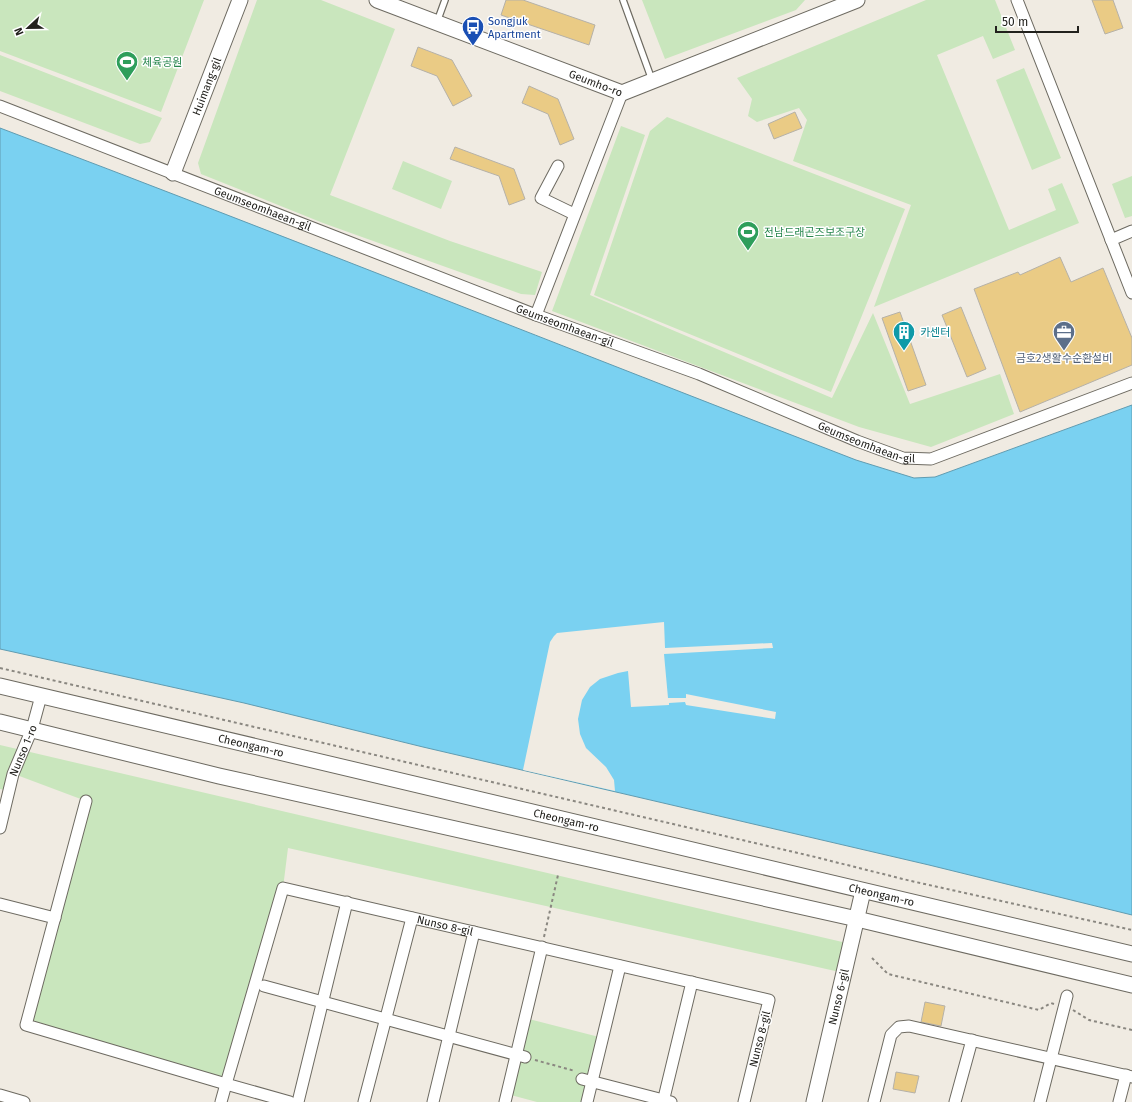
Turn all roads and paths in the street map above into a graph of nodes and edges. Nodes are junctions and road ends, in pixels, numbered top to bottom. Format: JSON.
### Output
{"nodes":[{"id":1,"x":240,"y":0,"type":"edge"},
{"id":2,"x":377,"y":0,"type":"edge"},
{"id":3,"x":445,"y":0,"type":"edge"},
{"id":4,"x":624,"y":0,"type":"edge"},
{"id":5,"x":858,"y":0,"type":"edge"},
{"id":6,"x":1017,"y":0,"type":"edge"},
{"id":7,"x":834,"y":4,"type":"edge"},
{"id":8,"x":437,"y":22,"type":"junction"},
{"id":9,"x":652,"y":81,"type":"junction"},
{"id":10,"x":622,"y":92,"type":"junction"},
{"id":11,"x":0,"y":106,"type":"edge"},
{"id":12,"x":558,"y":166,"type":"dead end"},
{"id":13,"x":173,"y":173,"type":"junction"},
{"id":14,"x":574,"y":214,"type":"junction"},
{"id":15,"x":1132,"y":231,"type":"edge"},
{"id":16,"x":1111,"y":240,"type":"junction"},
{"id":17,"x":1132,"y":293,"type":"edge"},
{"id":18,"x":536,"y":315,"type":"junction"},
{"id":19,"x":1132,"y":383,"type":"edge"},
{"id":20,"x":0,"y":668,"type":"edge"},
{"id":21,"x":0,"y":686,"type":"edge"},
{"id":22,"x":41,"y":696,"type":"junction"},
{"id":23,"x":0,"y":722,"type":"edge"},
{"id":24,"x":32,"y":730,"type":"junction"},
{"id":25,"x":86,"y":801,"type":"dead end"},
{"id":26,"x":0,"y":828,"type":"edge"},
{"id":27,"x":558,"y":875,"type":"dead end"},
{"id":28,"x":863,"y":891,"type":"junction"},
{"id":29,"x":346,"y":902,"type":"junction"},
{"id":30,"x":0,"y":904,"type":"edge"},
{"id":31,"x":55,"y":918,"type":"junction"},
{"id":32,"x":412,"y":918,"type":"junction"},
{"id":33,"x":857,"y":919,"type":"junction"},
{"id":34,"x":1132,"y":930,"type":"edge"},
{"id":35,"x":474,"y":932,"type":"junction"},
{"id":36,"x":542,"y":948,"type":"junction"},
{"id":37,"x":1132,"y":954,"type":"edge"},
{"id":38,"x":872,"y":958,"type":"dead end"},
{"id":39,"x":620,"y":966,"type":"junction"},
{"id":40,"x":692,"y":982,"type":"junction"},
{"id":41,"x":1132,"y":985,"type":"edge"},
{"id":42,"x":264,"y":986,"type":"dead end"},
{"id":43,"x":1066,"y":1001,"type":"junction"},
{"id":44,"x":322,"y":1002,"type":"junction"},
{"id":45,"x":386,"y":1019,"type":"junction"},
{"id":46,"x":1132,"y":1030,"type":"edge"},
{"id":47,"x":449,"y":1036,"type":"junction"},
{"id":48,"x":972,"y":1040,"type":"junction"},
{"id":49,"x":520,"y":1056,"type":"junction"},
{"id":50,"x":1051,"y":1058,"type":"junction"},
{"id":51,"x":1129,"y":1076,"type":"edge"},
{"id":52,"x":587,"y":1080,"type":"junction"},
{"id":53,"x":226,"y":1084,"type":"junction"},
{"id":54,"x":0,"y":1095,"type":"edge"},
{"id":55,"x":666,"y":1101,"type":"edge"},
{"id":56,"x":24,"y":1102,"type":"edge"},
{"id":57,"x":221,"y":1102,"type":"edge"},
{"id":58,"x":290,"y":1102,"type":"edge"},
{"id":59,"x":298,"y":1102,"type":"edge"},
{"id":60,"x":364,"y":1102,"type":"edge"},
{"id":61,"x":433,"y":1102,"type":"edge"},
{"id":62,"x":505,"y":1102,"type":"edge"},
{"id":63,"x":587,"y":1102,"type":"edge"},
{"id":64,"x":744,"y":1102,"type":"edge"},
{"id":65,"x":814,"y":1102,"type":"edge"},
{"id":66,"x":874,"y":1102,"type":"edge"},
{"id":67,"x":955,"y":1102,"type":"edge"},
{"id":68,"x":1040,"y":1102,"type":"edge"},
{"id":69,"x":1119,"y":1102,"type":"edge"}],
"edges":[{"from":1,"to":13,"type":"main road","name":"Huimang-gil"},
{"from":2,"to":8,"type":"main road","name":"Geumho-ro"},
{"from":3,"to":8,"type":"lane"},
{"from":4,"to":9,"type":"lane"},
{"from":5,"to":7,"type":"main road","name":"Geumho-ro"},
{"from":6,"to":16,"type":"street"},
{"from":7,"to":9,"type":"main road","name":"Geumho-ro"},
{"from":8,"to":10,"type":"main road","name":"Geumho-ro"},
{"from":9,"to":10,"type":"main road","name":"Geumho-ro"},
{"from":10,"to":14,"type":"street"},
{"from":11,"to":13,"type":"street","name":"Geumseomhaean-gil"},
{"from":12,"to":14,"type":"street"},
{"from":13,"to":18,"type":"street","name":"Geumseomhaean-gil"},
{"from":14,"to":18,"type":"street"},
{"from":15,"to":16,"type":"street"},
{"from":16,"to":17,"type":"street"},
{"from":18,"to":19,"type":"street","name":"Geumseomhaean-gil"},
{"from":20,"to":34,"type":"path"},
{"from":21,"to":22,"type":"main road","name":"Cheongam-ro"},
{"from":22,"to":24,"type":"street","name":"Nunso 1-ro"},
{"from":22,"to":28,"type":"main road","name":"Cheongam-ro"},
{"from":23,"to":24,"type":"main road"},
{"from":24,"to":26,"type":"street","name":"Nunso 1-ro"},
{"from":24,"to":33,"type":"main road"},
{"from":25,"to":31,"type":"street"},
{"from":27,"to":36,"type":"path"},
{"from":28,"to":33,"type":"main road","name":"Nunso 6-gil"},
{"from":28,"to":37,"type":"main road","name":"Cheongam-ro"},
{"from":29,"to":32,"type":"street","name":"Nunso 8-gil"},
{"from":29,"to":44,"type":"street"},
{"from":29,"to":53,"type":"street","name":"Nunso 8-gil"},
{"from":30,"to":31,"type":"street"},
{"from":31,"to":53,"type":"street"},
{"from":32,"to":35,"type":"street","name":"Nunso 8-gil"},
{"from":32,"to":45,"type":"street"},
{"from":33,"to":41,"type":"main road"},
{"from":33,"to":65,"type":"main road","name":"Nunso 6-gil"},
{"from":35,"to":36,"type":"street","name":"Nunso 8-gil"},
{"from":35,"to":47,"type":"street"},
{"from":36,"to":39,"type":"street","name":"Nunso 8-gil"},
{"from":36,"to":49,"type":"street"},
{"from":38,"to":43,"type":"path"},
{"from":39,"to":40,"type":"street","name":"Nunso 8-gil"},
{"from":39,"to":52,"type":"street"},
{"from":40,"to":55,"type":"street"},
{"from":40,"to":64,"type":"street","name":"Nunso 8-gil"},
{"from":42,"to":44,"type":"street"},
{"from":43,"to":46,"type":"path"},
{"from":43,"to":50,"type":"street"},
{"from":44,"to":45,"type":"street"},
{"from":44,"to":59,"type":"street"},
{"from":45,"to":47,"type":"street"},
{"from":45,"to":60,"type":"street"},
{"from":47,"to":49,"type":"street"},
{"from":47,"to":61,"type":"street"},
{"from":48,"to":50,"type":"street"},
{"from":48,"to":66,"type":"street"},
{"from":48,"to":67,"type":"street"},
{"from":49,"to":52,"type":"path"},
{"from":49,"to":62,"type":"street"},
{"from":50,"to":51,"type":"street"},
{"from":50,"to":68,"type":"street"},
{"from":51,"to":69,"type":"street"},
{"from":52,"to":55,"type":"street"},
{"from":52,"to":63,"type":"street"},
{"from":53,"to":57,"type":"street"},
{"from":53,"to":58,"type":"street"},
{"from":54,"to":56,"type":"street"}]}
